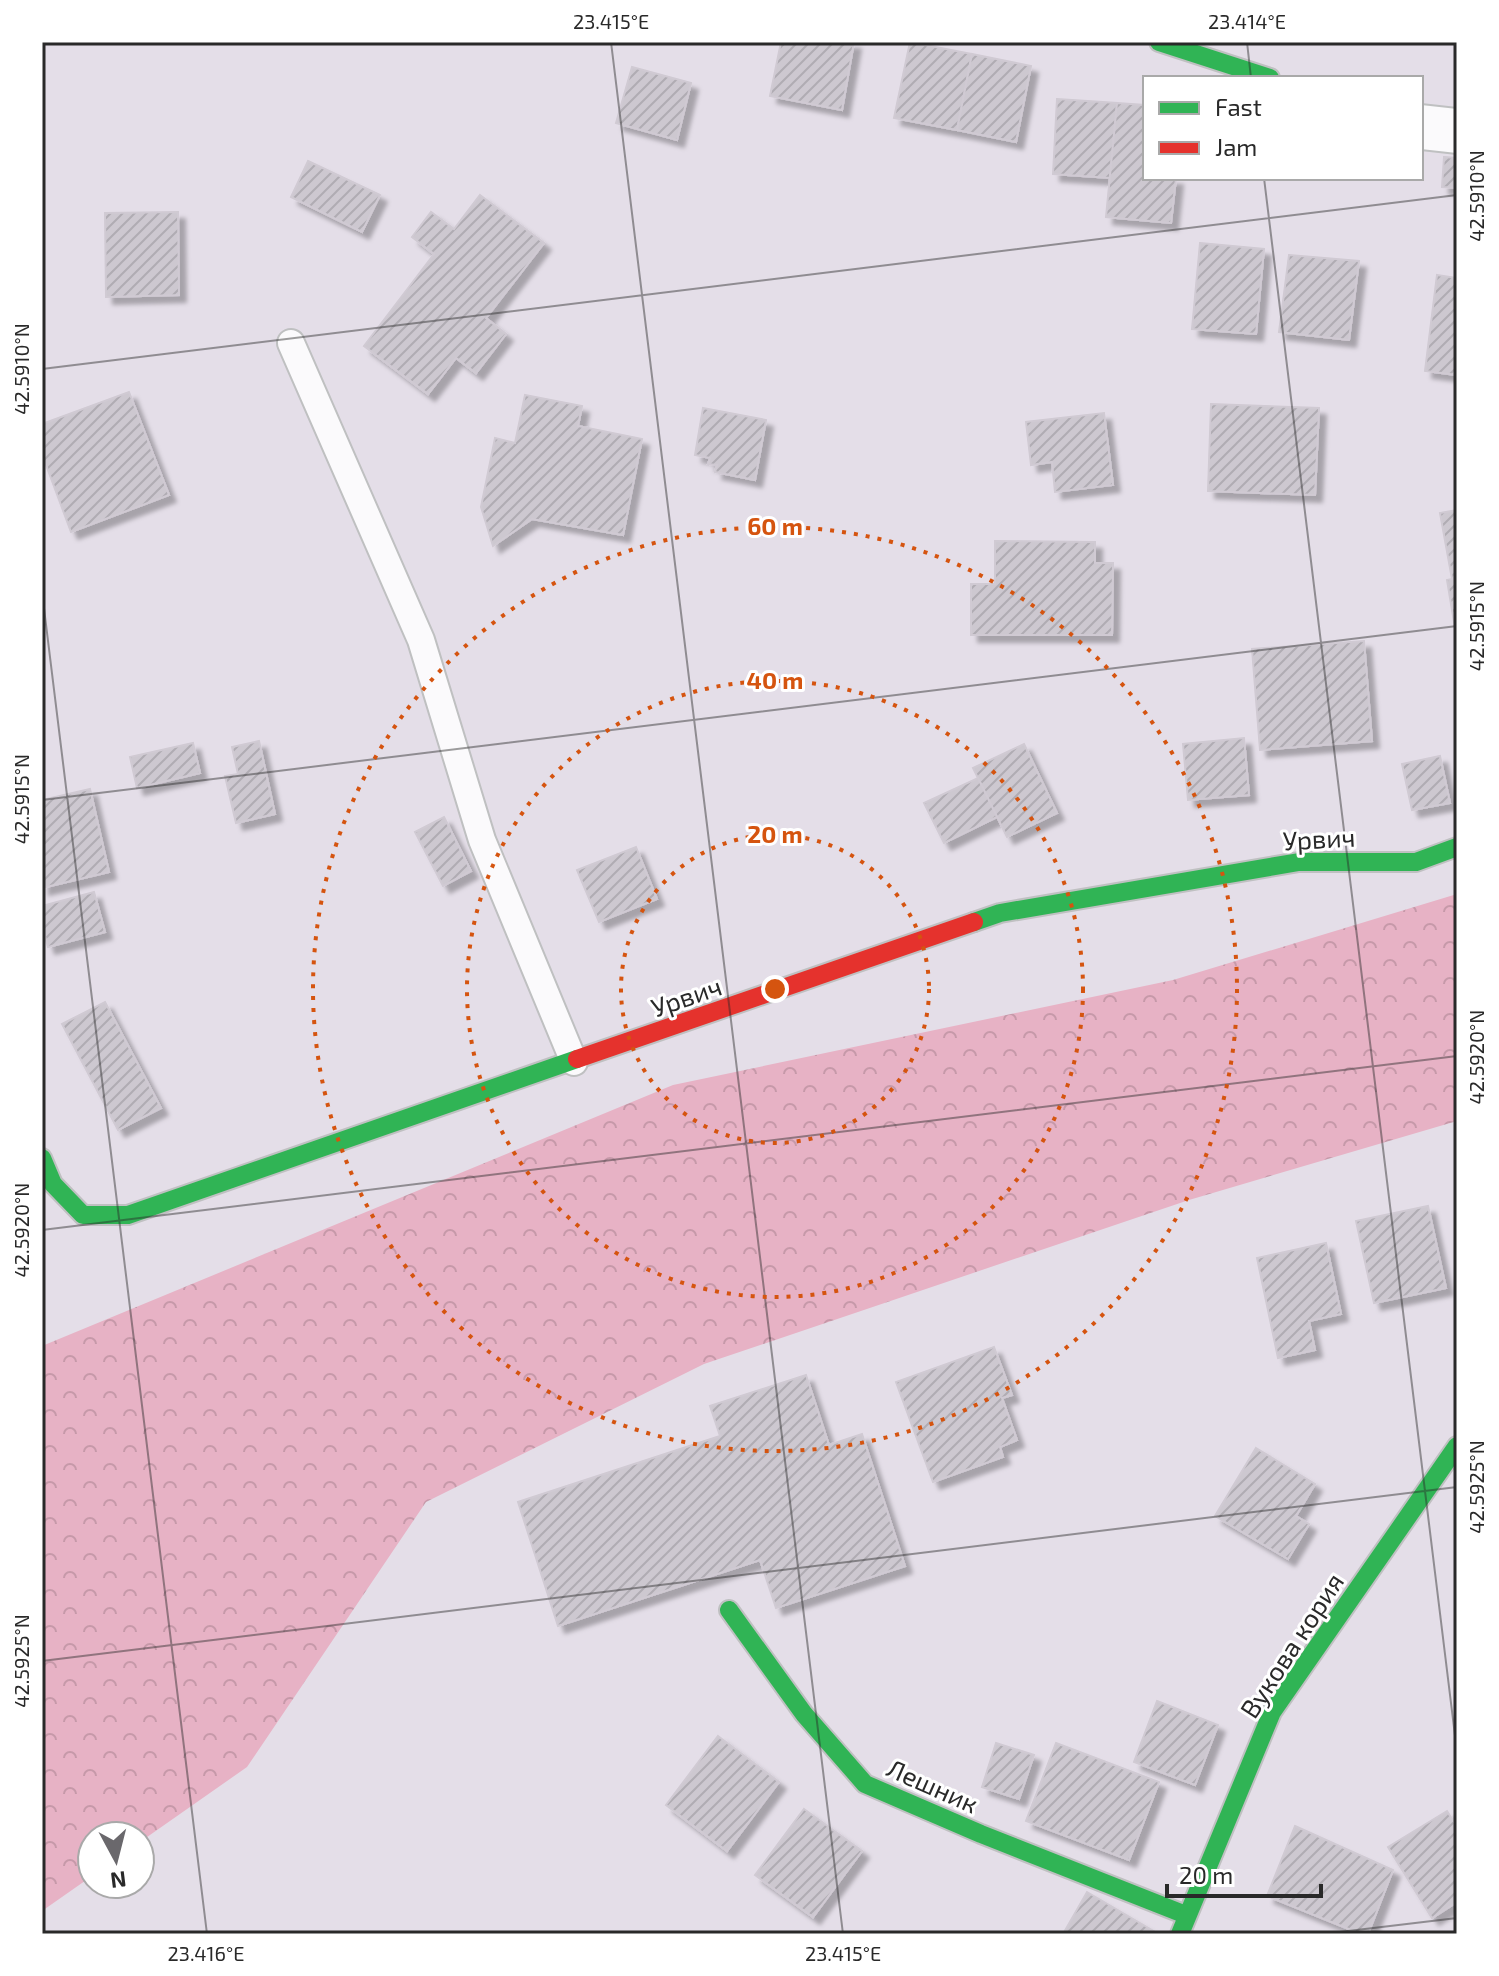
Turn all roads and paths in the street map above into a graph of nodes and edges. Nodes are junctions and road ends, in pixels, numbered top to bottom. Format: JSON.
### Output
{"nodes":[{"id":1,"x":1159,"y":42,"type":"edge"},
{"id":2,"x":1264,"y":76,"type":"edge"},
{"id":3,"x":1423,"y":127,"type":"edge"},
{"id":4,"x":1457,"y":131,"type":"edge"},
{"id":5,"x":291,"y":343,"type":"dead end"},
{"id":6,"x":1457,"y":847,"type":"edge"},
{"id":7,"x":574,"y":1062,"type":"junction"},
{"id":8,"x":42,"y":1158,"type":"edge"},
{"id":9,"x":1457,"y":1446,"type":"edge"},
{"id":10,"x":729,"y":1610,"type":"dead end"},
{"id":11,"x":1186,"y":1915,"type":"junction"},
{"id":12,"x":1180,"y":1934,"type":"edge"}],
"edges":[{"from":1,"to":2,"type":"street"},
{"from":3,"to":4,"type":"street"},
{"from":5,"to":7,"type":"lane"},
{"from":6,"to":7,"type":"street","name":"Урвич"},
{"from":7,"to":8,"type":"street","name":"Урвич"},
{"from":9,"to":11,"type":"street","name":"Вукова кория"},
{"from":10,"to":11,"type":"street","name":"Лешник"},
{"from":11,"to":12,"type":"street","name":"Вукова кория"}]}
